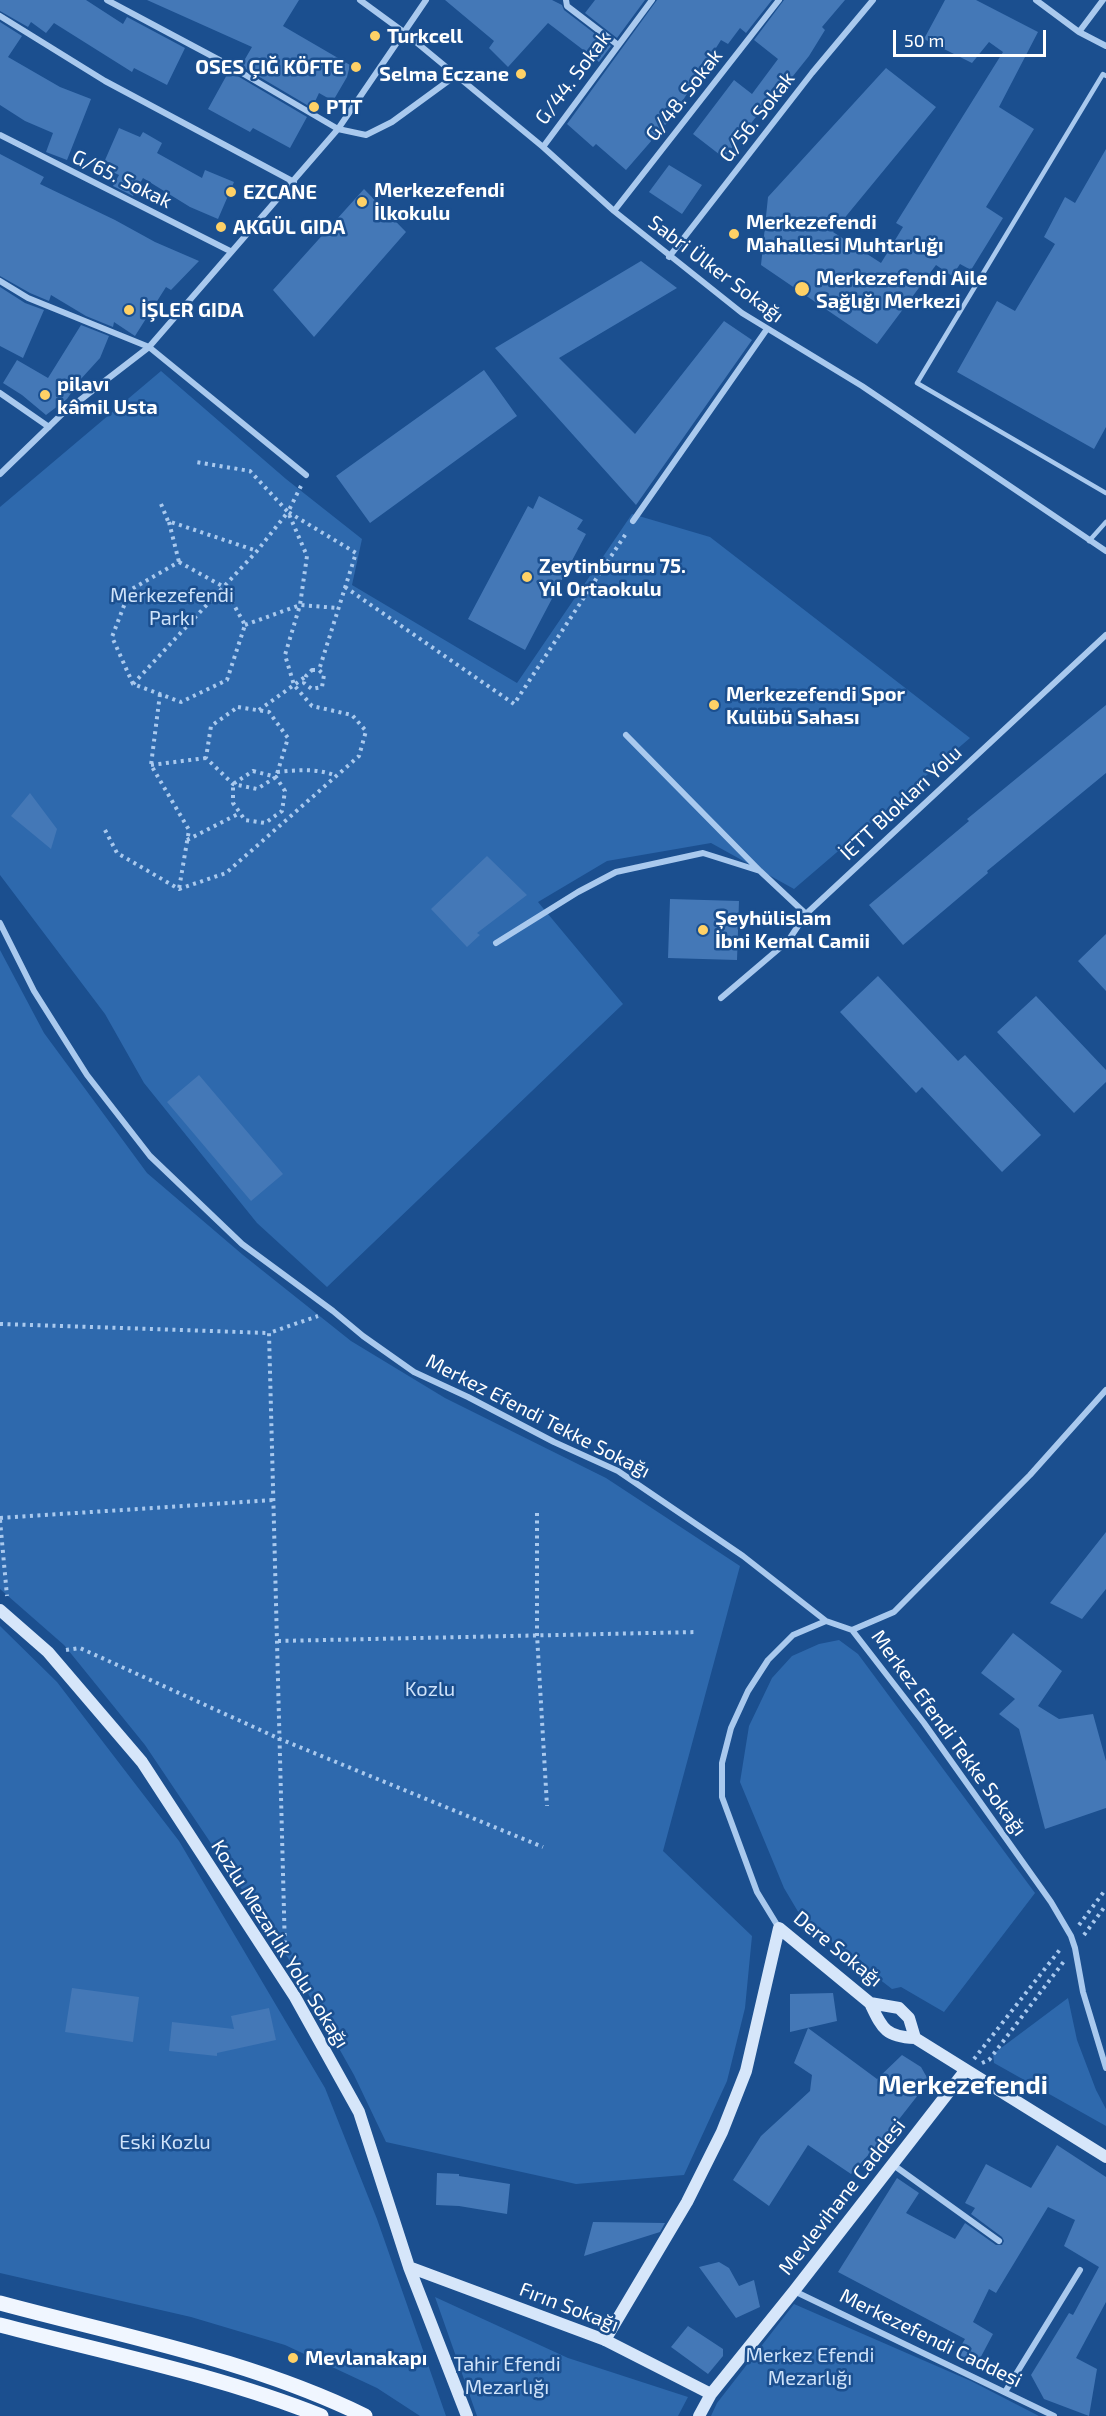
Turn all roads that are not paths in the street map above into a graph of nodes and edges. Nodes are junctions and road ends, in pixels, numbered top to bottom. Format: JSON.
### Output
{"nodes":[{"id":1,"x":107,"y":0,"type":"edge"},
{"id":2,"x":360,"y":0,"type":"edge"},
{"id":3,"x":426,"y":0,"type":"edge"},
{"id":4,"x":566,"y":0,"type":"edge"},
{"id":5,"x":652,"y":0,"type":"edge"},
{"id":6,"x":779,"y":0,"type":"edge"},
{"id":7,"x":873,"y":0,"type":"edge"},
{"id":8,"x":1036,"y":0,"type":"edge"},
{"id":9,"x":1103,"y":0,"type":"edge"},
{"id":10,"x":0,"y":16,"type":"edge"},
{"id":11,"x":1079,"y":32,"type":"junction"},
{"id":12,"x":405,"y":33,"type":"junction"},
{"id":13,"x":618,"y":45,"type":"junction"},
{"id":14,"x":1106,"y":46,"type":"edge"},
{"id":15,"x":455,"y":76,"type":"junction"},
{"id":16,"x":1106,"y":76,"type":"edge"},
{"id":17,"x":338,"y":129,"type":"junction"},
{"id":18,"x":1,"y":138,"type":"edge"},
{"id":19,"x":543,"y":147,"type":"junction"},
{"id":20,"x":294,"y":182,"type":"junction"},
{"id":21,"x":614,"y":211,"type":"junction"},
{"id":22,"x":230,"y":251,"type":"junction"},
{"id":23,"x":669,"y":257,"type":"junction"},
{"id":24,"x":0,"y":281,"type":"edge"},
{"id":25,"x":767,"y":329,"type":"junction"},
{"id":26,"x":149,"y":347,"type":"junction"},
{"id":27,"x":0,"y":393,"type":"edge"},
{"id":28,"x":49,"y":427,"type":"junction"},
{"id":29,"x":0,"y":474,"type":"edge"},
{"id":30,"x":306,"y":475,"type":"road end"},
{"id":31,"x":1106,"y":493,"type":"edge"},
{"id":32,"x":633,"y":521,"type":"road end"},
{"id":33,"x":1106,"y":522,"type":"edge"},
{"id":34,"x":1089,"y":541,"type":"junction"},
{"id":35,"x":1106,"y":551,"type":"edge"},
{"id":36,"x":1106,"y":635,"type":"edge"},
{"id":37,"x":626,"y":735,"type":"dead end"},
{"id":38,"x":760,"y":871,"type":"junction"},
{"id":39,"x":806,"y":914,"type":"junction"},
{"id":40,"x":0,"y":923,"type":"edge"},
{"id":41,"x":496,"y":942,"type":"dead end"},
{"id":42,"x":721,"y":998,"type":"dead end"},
{"id":43,"x":1106,"y":1390,"type":"edge"},
{"id":44,"x":4,"y":1614,"type":"edge"},
{"id":45,"x":826,"y":1621,"type":"junction"},
{"id":46,"x":852,"y":1630,"type":"junction"},
{"id":47,"x":779,"y":1928,"type":"junction"},
{"id":48,"x":870,"y":2003,"type":"junction"},
{"id":49,"x":915,"y":2038,"type":"junction"},
{"id":50,"x":1106,"y":2068,"type":"edge"},
{"id":51,"x":965,"y":2071,"type":"junction"},
{"id":52,"x":1106,"y":2157,"type":"edge"},
{"id":53,"x":892,"y":2163,"type":"junction"},
{"id":54,"x":999,"y":2241,"type":"dead end"},
{"id":55,"x":409,"y":2267,"type":"junction"},
{"id":56,"x":1080,"y":2270,"type":"dead end"},
{"id":57,"x":794,"y":2291,"type":"junction"},
{"id":58,"x":0,"y":2303,"type":"edge"},
{"id":59,"x":0,"y":2325,"type":"edge"},
{"id":60,"x":604,"y":2340,"type":"junction"},
{"id":61,"x":1005,"y":2392,"type":"junction"},
{"id":62,"x":711,"y":2394,"type":"junction"},
{"id":63,"x":321,"y":2416,"type":"edge"},
{"id":64,"x":365,"y":2416,"type":"edge"},
{"id":65,"x":467,"y":2416,"type":"edge"},
{"id":66,"x":699,"y":2416,"type":"edge"},
{"id":67,"x":1054,"y":2416,"type":"edge"}],
"edges":[{"from":1,"to":17,"type":"street"},
{"from":2,"to":12,"type":"street","name":"Sabri Ülker Sokağı"},
{"from":3,"to":12,"type":"street"},
{"from":4,"to":13,"type":"street"},
{"from":5,"to":13,"type":"street","name":"G/44. Sokak"},
{"from":6,"to":21,"type":"street","name":"G/48. Sokak"},
{"from":7,"to":23,"type":"street","name":"G/56. Sokak"},
{"from":8,"to":11,"type":"street"},
{"from":9,"to":11,"type":"street"},
{"from":10,"to":20,"type":"street"},
{"from":11,"to":14,"type":"street"},
{"from":12,"to":15,"type":"street","name":"Sabri Ülker Sokağı"},
{"from":12,"to":17,"type":"street"},
{"from":13,"to":19,"type":"street","name":"G/44. Sokak"},
{"from":15,"to":17,"type":"street"},
{"from":15,"to":19,"type":"street","name":"Sabri Ülker Sokağı"},
{"from":16,"to":31,"type":"lane"},
{"from":17,"to":20,"type":"street"},
{"from":18,"to":22,"type":"street","name":"G/65. Sokak"},
{"from":19,"to":21,"type":"street","name":"Sabri Ülker Sokağı"},
{"from":20,"to":22,"type":"street"},
{"from":21,"to":23,"type":"street","name":"Sabri Ülker Sokağı"},
{"from":22,"to":26,"type":"street"},
{"from":23,"to":25,"type":"street","name":"Sabri Ülker Sokağı"},
{"from":24,"to":26,"type":"street"},
{"from":25,"to":32,"type":"street"},
{"from":25,"to":34,"type":"street","name":"Sabri Ülker Sokağı"},
{"from":26,"to":28,"type":"street"},
{"from":26,"to":30,"type":"street"},
{"from":27,"to":28,"type":"street"},
{"from":28,"to":29,"type":"street"},
{"from":33,"to":34,"type":"lane"},
{"from":34,"to":35,"type":"street","name":"Sabri Ülker Sokağı"},
{"from":36,"to":39,"type":"street","name":"İETT Blokları Yolu"},
{"from":37,"to":38,"type":"street"},
{"from":38,"to":39,"type":"street"},
{"from":38,"to":41,"type":"street"},
{"from":39,"to":42,"type":"street","name":"İETT Blokları Yolu"},
{"from":40,"to":45,"type":"street","name":"Merkez Efendi Tekke Sokağı"},
{"from":43,"to":46,"type":"street"},
{"from":44,"to":55,"type":"street","name":"Kozlu Mezarlık Yolu Sokağı"},
{"from":45,"to":46,"type":"street","name":"Merkez Efendi Tekke Sokağı"},
{"from":45,"to":47,"type":"street","name":"Dere Sokağı"},
{"from":46,"to":50,"type":"street","name":"Merkez Efendi Tekke Sokağı"},
{"from":47,"to":48,"type":"street","name":"Dere Sokağı"},
{"from":47,"to":60,"type":"street"},
{"from":48,"to":49,"type":"street"},
{"from":48,"to":49,"type":"street","name":"Dere Sokağı"},
{"from":49,"to":51,"type":"street"},
{"from":51,"to":52,"type":"street"},
{"from":51,"to":53,"type":"street","name":"Mevlevihane Caddesi"},
{"from":53,"to":54,"type":"street"},
{"from":53,"to":57,"type":"street","name":"Mevlevihane Caddesi"},
{"from":55,"to":60,"type":"street","name":"Fırın Sokağı"},
{"from":55,"to":65,"type":"street","name":"Kozlu Mezarlık Yolu Sokağı"},
{"from":56,"to":61,"type":"street"},
{"from":57,"to":61,"type":"street","name":"Merkezefendi Caddesi"},
{"from":57,"to":62,"type":"street","name":"Mevlevihane Caddesi"},
{"from":58,"to":64,"type":"main road"},
{"from":59,"to":63,"type":"main road"},
{"from":60,"to":62,"type":"street","name":"Fırın Sokağı"},
{"from":61,"to":67,"type":"street","name":"Merkezefendi Caddesi"},
{"from":62,"to":66,"type":"street","name":"Mevlevihane Caddesi"}]}
